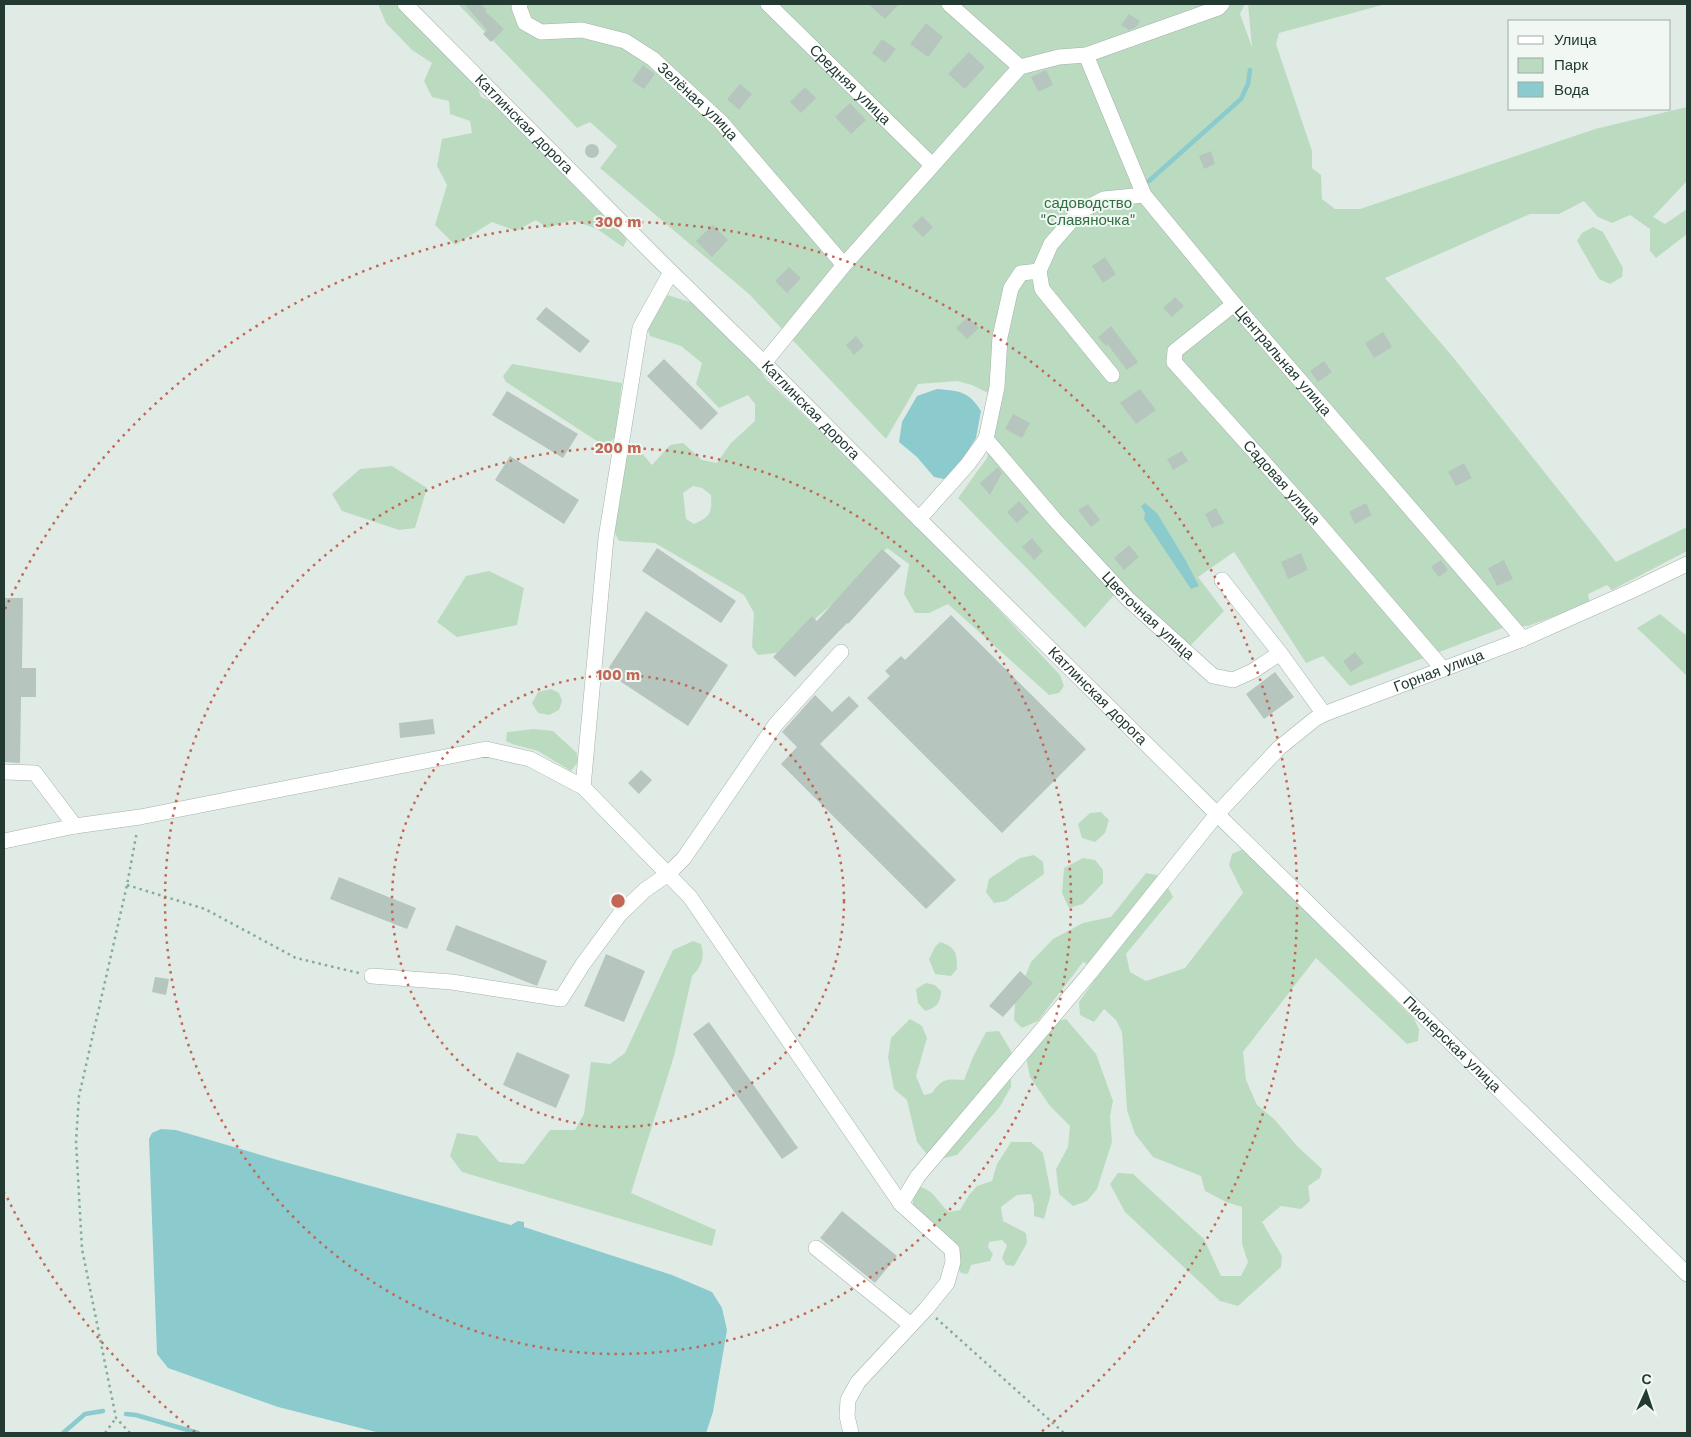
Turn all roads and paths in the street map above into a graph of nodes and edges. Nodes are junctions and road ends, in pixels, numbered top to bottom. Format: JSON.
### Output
{"nodes":[{"id":1,"x":405,"y":4,"type":"edge"},
{"id":2,"x":520,"y":4,"type":"edge"},
{"id":3,"x":768,"y":4,"type":"edge"},
{"id":4,"x":950,"y":4,"type":"edge"},
{"id":5,"x":1222,"y":4,"type":"edge"},
{"id":6,"x":1086,"y":55,"type":"junction"},
{"id":7,"x":1020,"y":67,"type":"junction"},
{"id":8,"x":932,"y":165,"type":"junction"},
{"id":9,"x":1144,"y":195,"type":"junction"},
{"id":10,"x":844,"y":265,"type":"junction"},
{"id":11,"x":1039,"y":270,"type":"junction"},
{"id":12,"x":671,"y":272,"type":"junction"},
{"id":13,"x":1234,"y":304,"type":"junction"},
{"id":14,"x":764,"y":362,"type":"junction"},
{"id":15,"x":1112,"y":375,"type":"dead end"},
{"id":16,"x":986,"y":439,"type":"junction"},
{"id":17,"x":919,"y":519,"type":"junction"},
{"id":18,"x":1687,"y":564,"type":"edge"},
{"id":19,"x":1222,"y":580,"type":"dead end"},
{"id":20,"x":1523,"y":640,"type":"junction"},
{"id":21,"x":841,"y":652,"type":"dead end"},
{"id":22,"x":1280,"y":653,"type":"junction"},
{"id":23,"x":1444,"y":669,"type":"junction"},
{"id":24,"x":1324,"y":714,"type":"junction"},
{"id":25,"x":4,"y":772,"type":"edge"},
{"id":26,"x":583,"y":787,"type":"junction"},
{"id":27,"x":1217,"y":814,"type":"junction"},
{"id":28,"x":140,"y":817,"type":"junction"},
{"id":29,"x":75,"y":826,"type":"junction"},
{"id":30,"x":4,"y":841,"type":"edge"},
{"id":31,"x":668,"y":874,"type":"junction"},
{"id":32,"x":127,"y":885,"type":"junction"},
{"id":33,"x":372,"y":976,"type":"joint"},
{"id":34,"x":901,"y":1204,"type":"junction"},
{"id":35,"x":816,"y":1248,"type":"dead end"},
{"id":36,"x":1687,"y":1274,"type":"edge"},
{"id":37,"x":926,"y":1309,"type":"junction"},
{"id":38,"x":911,"y":1325,"type":"junction"},
{"id":39,"x":116,"y":1418,"type":"junction"},
{"id":40,"x":104,"y":1433,"type":"edge"},
{"id":41,"x":130,"y":1433,"type":"edge"},
{"id":42,"x":851,"y":1433,"type":"edge"},
{"id":43,"x":1064,"y":1433,"type":"edge"}],
"edges":[{"from":1,"to":12,"type":"street","name":"Катлинская дорога"},
{"from":2,"to":10,"type":"street","name":"Зелёная улица"},
{"from":3,"to":8,"type":"street","name":"Средняя улица"},
{"from":4,"to":7,"type":"street"},
{"from":5,"to":6,"type":"street"},
{"from":6,"to":7,"type":"street"},
{"from":6,"to":9,"type":"street","name":"Центральная улица"},
{"from":7,"to":8,"type":"street"},
{"from":8,"to":10,"type":"street"},
{"from":9,"to":11,"type":"street"},
{"from":9,"to":13,"type":"street","name":"Центральная улица"},
{"from":10,"to":14,"type":"street"},
{"from":11,"to":15,"type":"street"},
{"from":11,"to":16,"type":"street"},
{"from":12,"to":14,"type":"street","name":"Катлинская дорога"},
{"from":12,"to":26,"type":"street"},
{"from":13,"to":20,"type":"street","name":"Центральная улица"},
{"from":13,"to":23,"type":"street","name":"Садовая улица"},
{"from":14,"to":17,"type":"street","name":"Катлинская дорога"},
{"from":16,"to":17,"type":"street"},
{"from":16,"to":22,"type":"street","name":"Цветочная улица"},
{"from":17,"to":27,"type":"street","name":"Катлинская дорога"},
{"from":18,"to":20,"type":"street","name":"Горная улица"},
{"from":19,"to":22,"type":"street"},
{"from":20,"to":23,"type":"street","name":"Горная улица"},
{"from":21,"to":31,"type":"street"},
{"from":22,"to":24,"type":"street"},
{"from":23,"to":24,"type":"street","name":"Горная улица"},
{"from":24,"to":27,"type":"street","name":"Горная улица"},
{"from":25,"to":29,"type":"street"},
{"from":26,"to":28,"type":"street"},
{"from":26,"to":31,"type":"street"},
{"from":27,"to":34,"type":"street","name":"Горная улица"},
{"from":27,"to":36,"type":"street","name":"Пионерская улица"},
{"from":28,"to":29,"type":"street"},
{"from":28,"to":32,"type":"path"},
{"from":29,"to":30,"type":"street"},
{"from":31,"to":33,"type":"street"},
{"from":31,"to":34,"type":"street"},
{"from":32,"to":33,"type":"path"},
{"from":32,"to":39,"type":"path"},
{"from":34,"to":37,"type":"street"},
{"from":35,"to":38,"type":"street"},
{"from":37,"to":38,"type":"street"},
{"from":37,"to":43,"type":"path"},
{"from":38,"to":42,"type":"street"},
{"from":39,"to":40,"type":"path"},
{"from":39,"to":41,"type":"path"}]}
